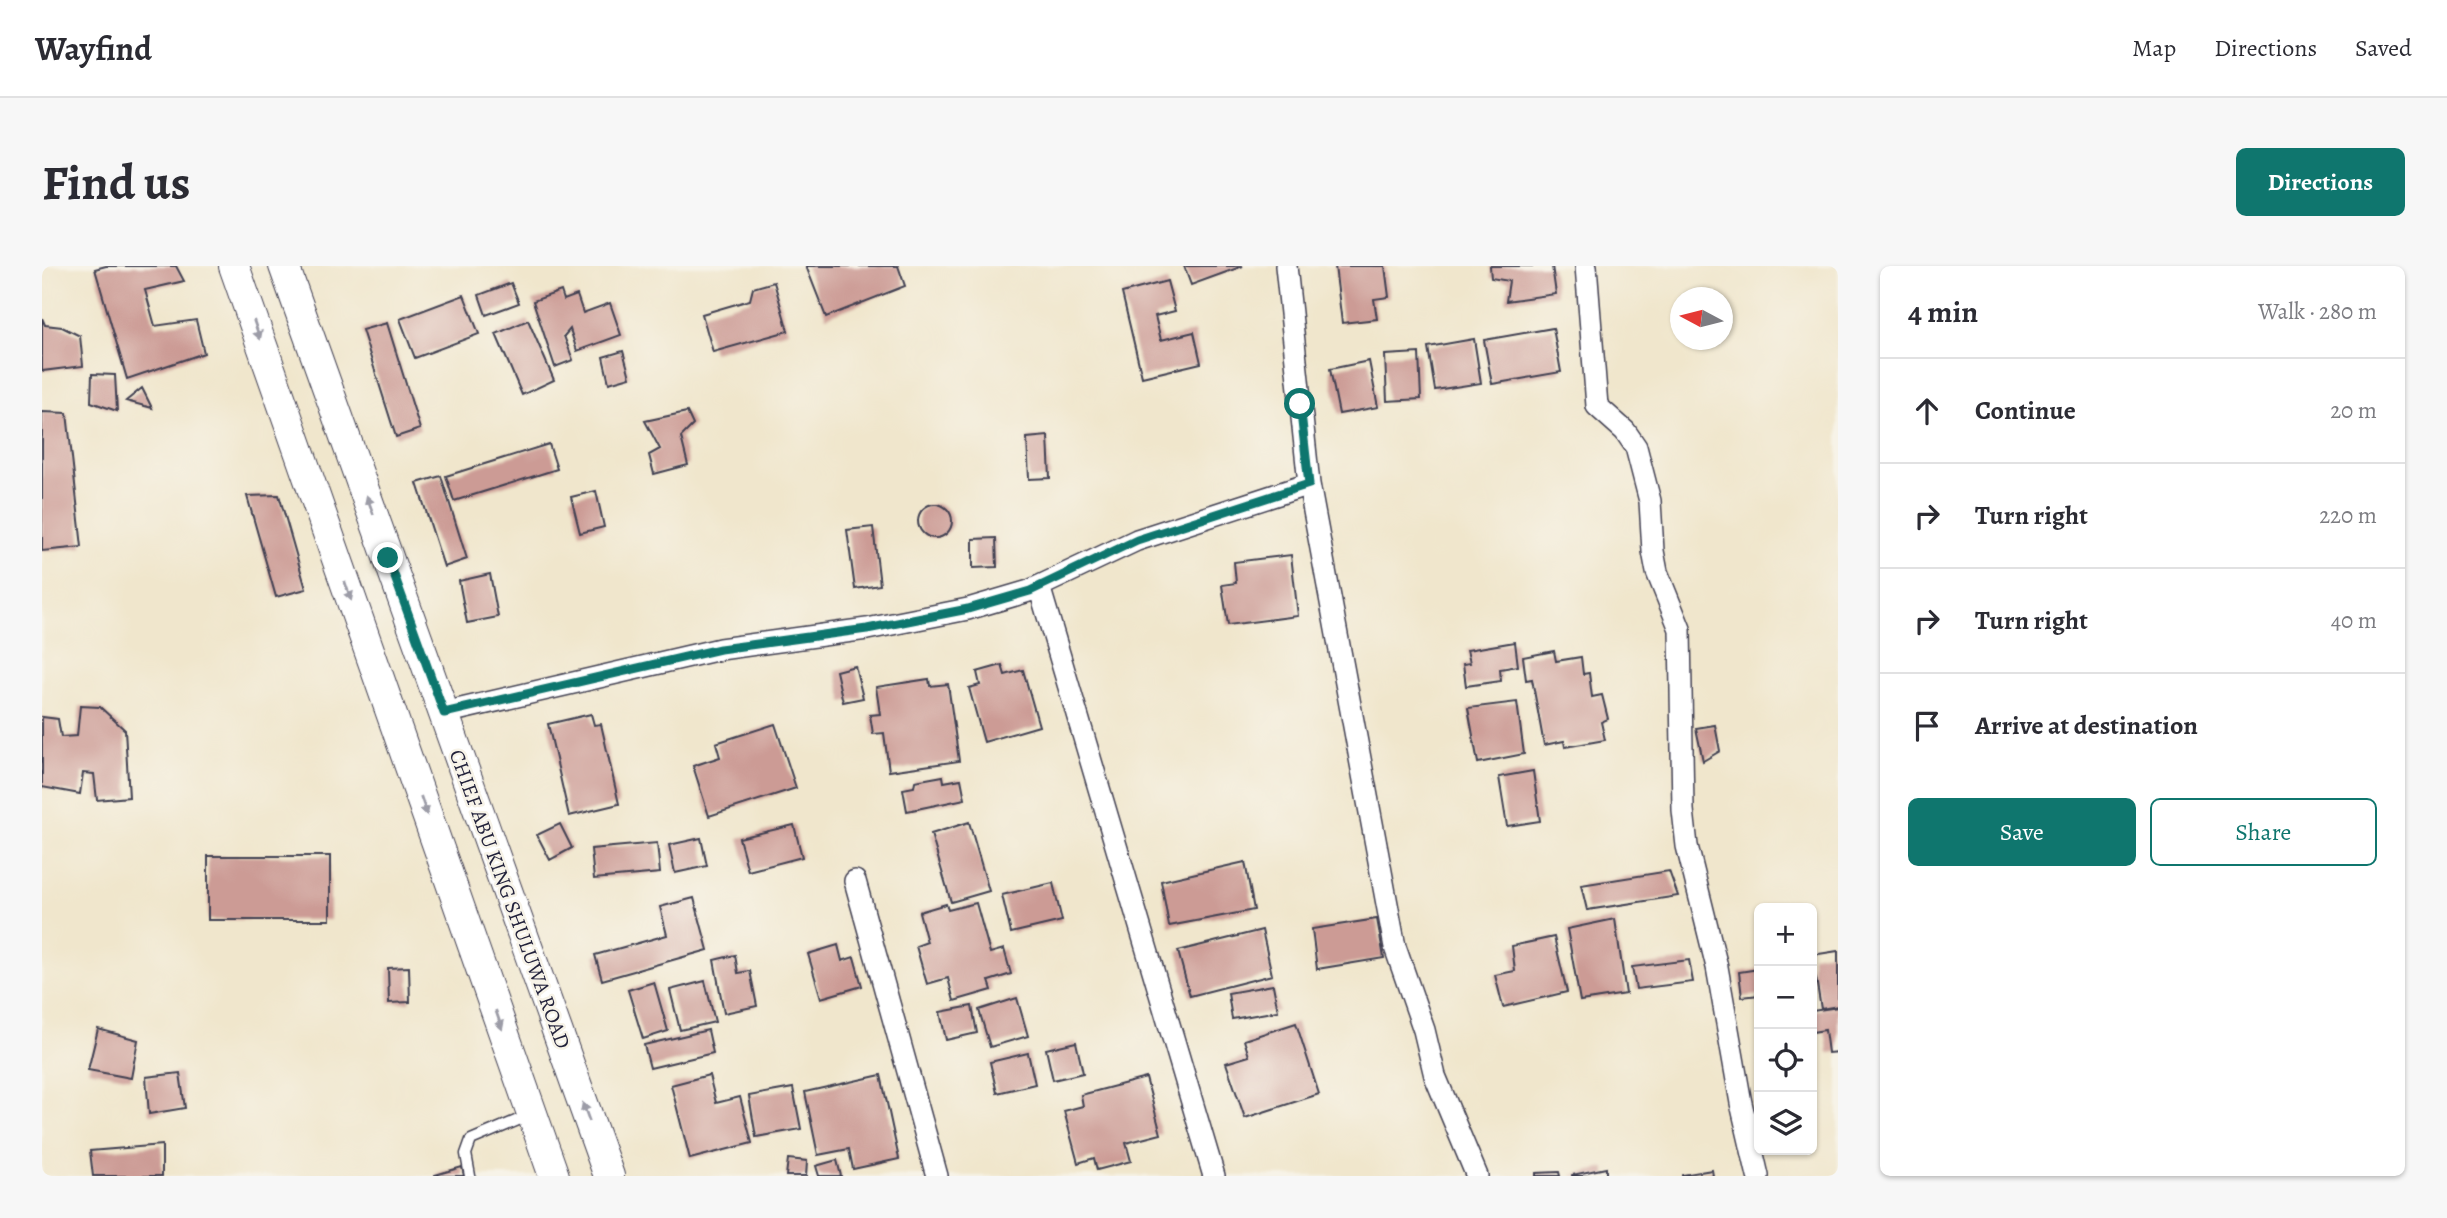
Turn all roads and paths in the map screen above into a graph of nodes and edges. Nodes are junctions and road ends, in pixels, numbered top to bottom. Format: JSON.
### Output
{"nodes":[{"id":1,"x":234,"y":266,"type":"edge"},
{"id":2,"x":284,"y":266,"type":"edge"},
{"id":3,"x":1286,"y":266,"type":"edge"},
{"id":4,"x":1586,"y":266,"type":"edge"},
{"id":5,"x":1309,"y":484,"type":"junction"},
{"id":6,"x":1039,"y":586,"type":"junction"},
{"id":7,"x":444,"y":713,"type":"junction"},
{"id":8,"x":855,"y":881,"type":"dead end"},
{"id":9,"x":532,"y":1114,"type":"junction"},
{"id":10,"x":470,"y":1176,"type":"edge"},
{"id":11,"x":554,"y":1176,"type":"edge"},
{"id":12,"x":609,"y":1176,"type":"edge"},
{"id":13,"x":937,"y":1176,"type":"edge"},
{"id":14,"x":1214,"y":1176,"type":"edge"},
{"id":15,"x":1477,"y":1176,"type":"edge"},
{"id":16,"x":1758,"y":1176,"type":"edge"}],
"edges":[{"from":1,"to":9,"type":"street","one_way":true},
{"from":7,"to":2,"type":"street","name":"CHIEF ABU KING SHULUWA ROAD","one_way":true},
{"from":3,"to":5,"type":"street"},
{"from":4,"to":16,"type":"street"},
{"from":5,"to":6,"type":"street"},
{"from":5,"to":15,"type":"street"},
{"from":6,"to":7,"type":"street"},
{"from":6,"to":14,"type":"street"},
{"from":12,"to":7,"type":"street","name":"CHIEF ABU KING SHULUWA ROAD","one_way":true},
{"from":8,"to":13,"type":"street"},
{"from":9,"to":10,"type":"lane"},
{"from":9,"to":11,"type":"street"}]}
